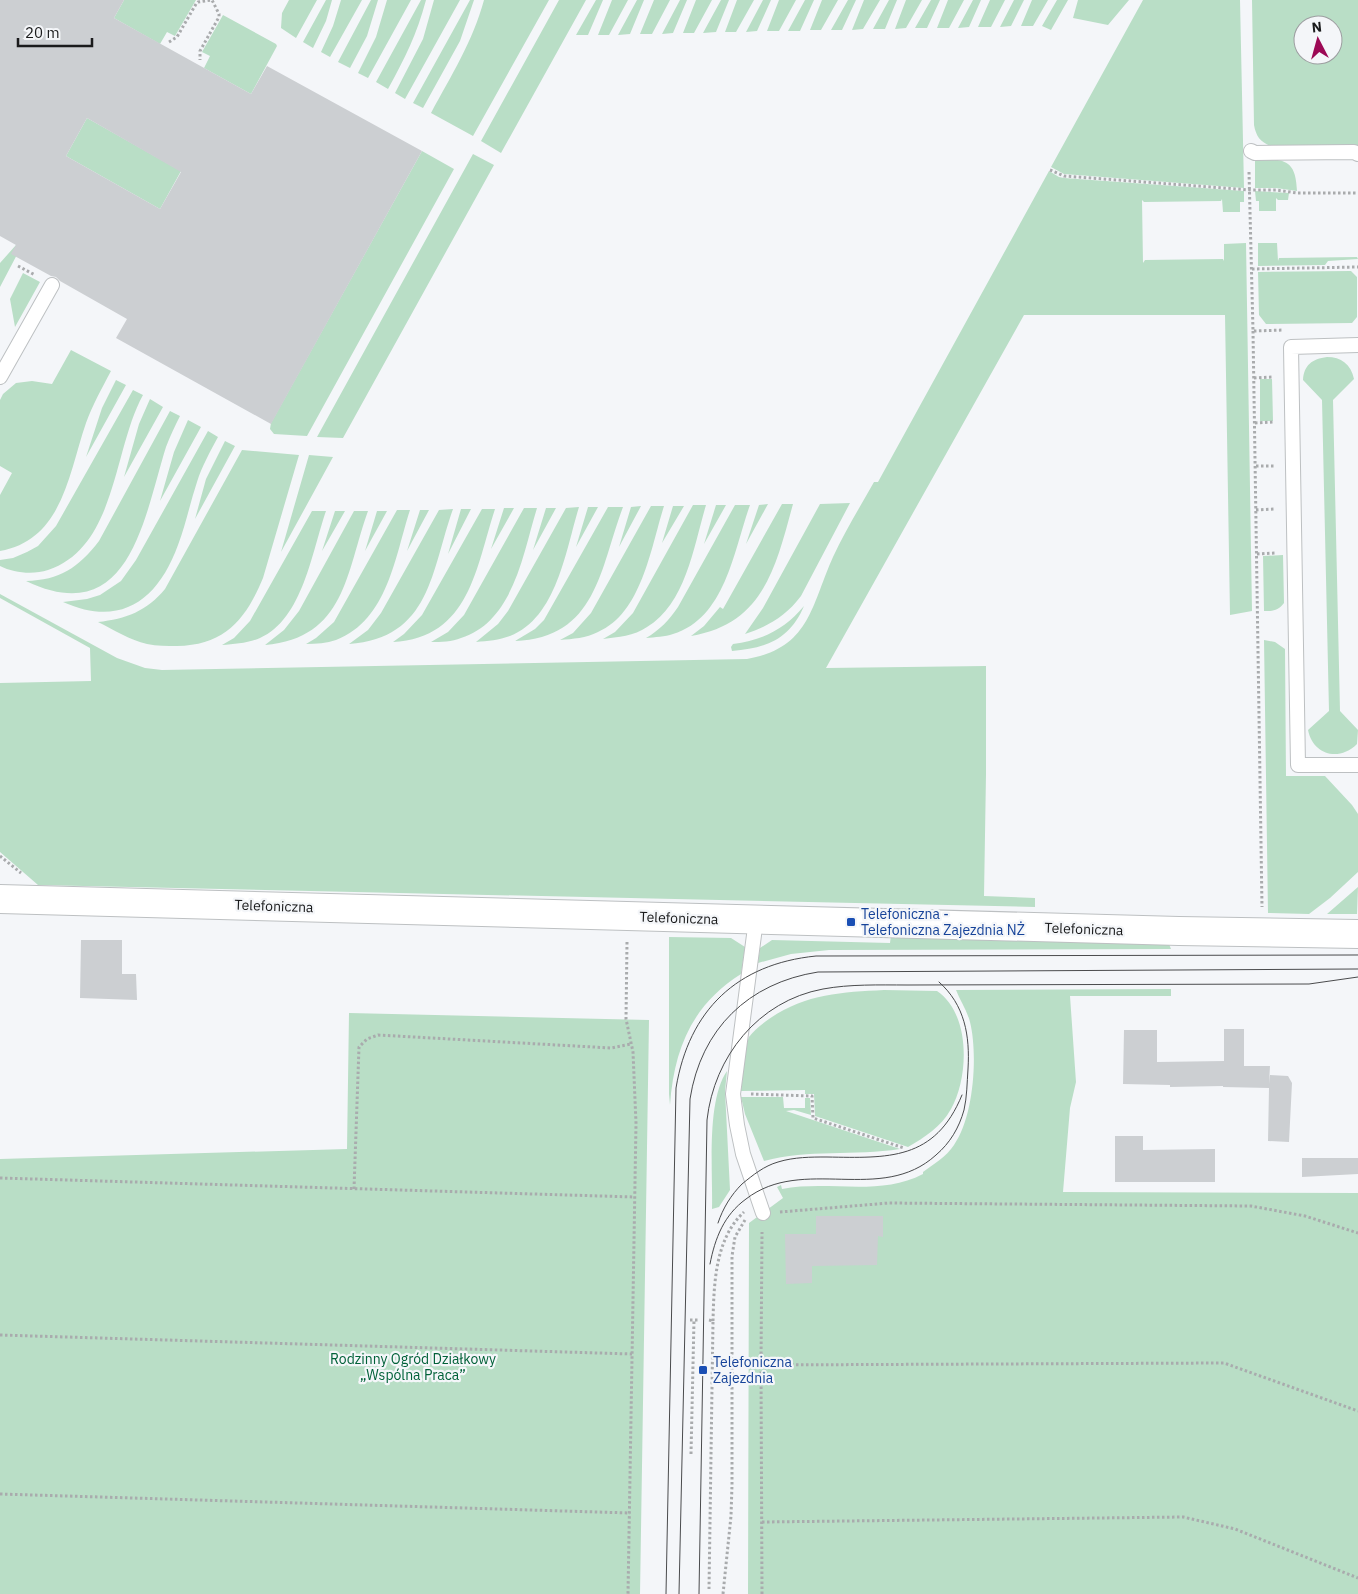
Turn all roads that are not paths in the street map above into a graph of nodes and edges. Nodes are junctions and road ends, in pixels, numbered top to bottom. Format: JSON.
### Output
{"nodes":[{"id":1,"x":1251,"y":151,"type":"road end"},
{"id":2,"x":1358,"y":154,"type":"edge"},
{"id":3,"x":52,"y":285,"type":"dead end"},
{"id":4,"x":1358,"y":345,"type":"edge"},
{"id":5,"x":0,"y":377,"type":"edge"},
{"id":6,"x":1358,"y":765,"type":"edge"},
{"id":7,"x":0,"y":899,"type":"edge"},
{"id":8,"x":756,"y":920,"type":"junction"},
{"id":9,"x":1358,"y":934,"type":"edge"},
{"id":10,"x":761,"y":1207,"type":"road end"}],
"edges":[{"from":1,"to":2,"type":"lane"},
{"from":3,"to":5,"type":"lane"},
{"from":4,"to":6,"type":"lane"},
{"from":7,"to":8,"type":"street","name":"Telefoniczna"},
{"from":8,"to":9,"type":"street","name":"Telefoniczna"},
{"from":8,"to":10,"type":"lane"}]}
